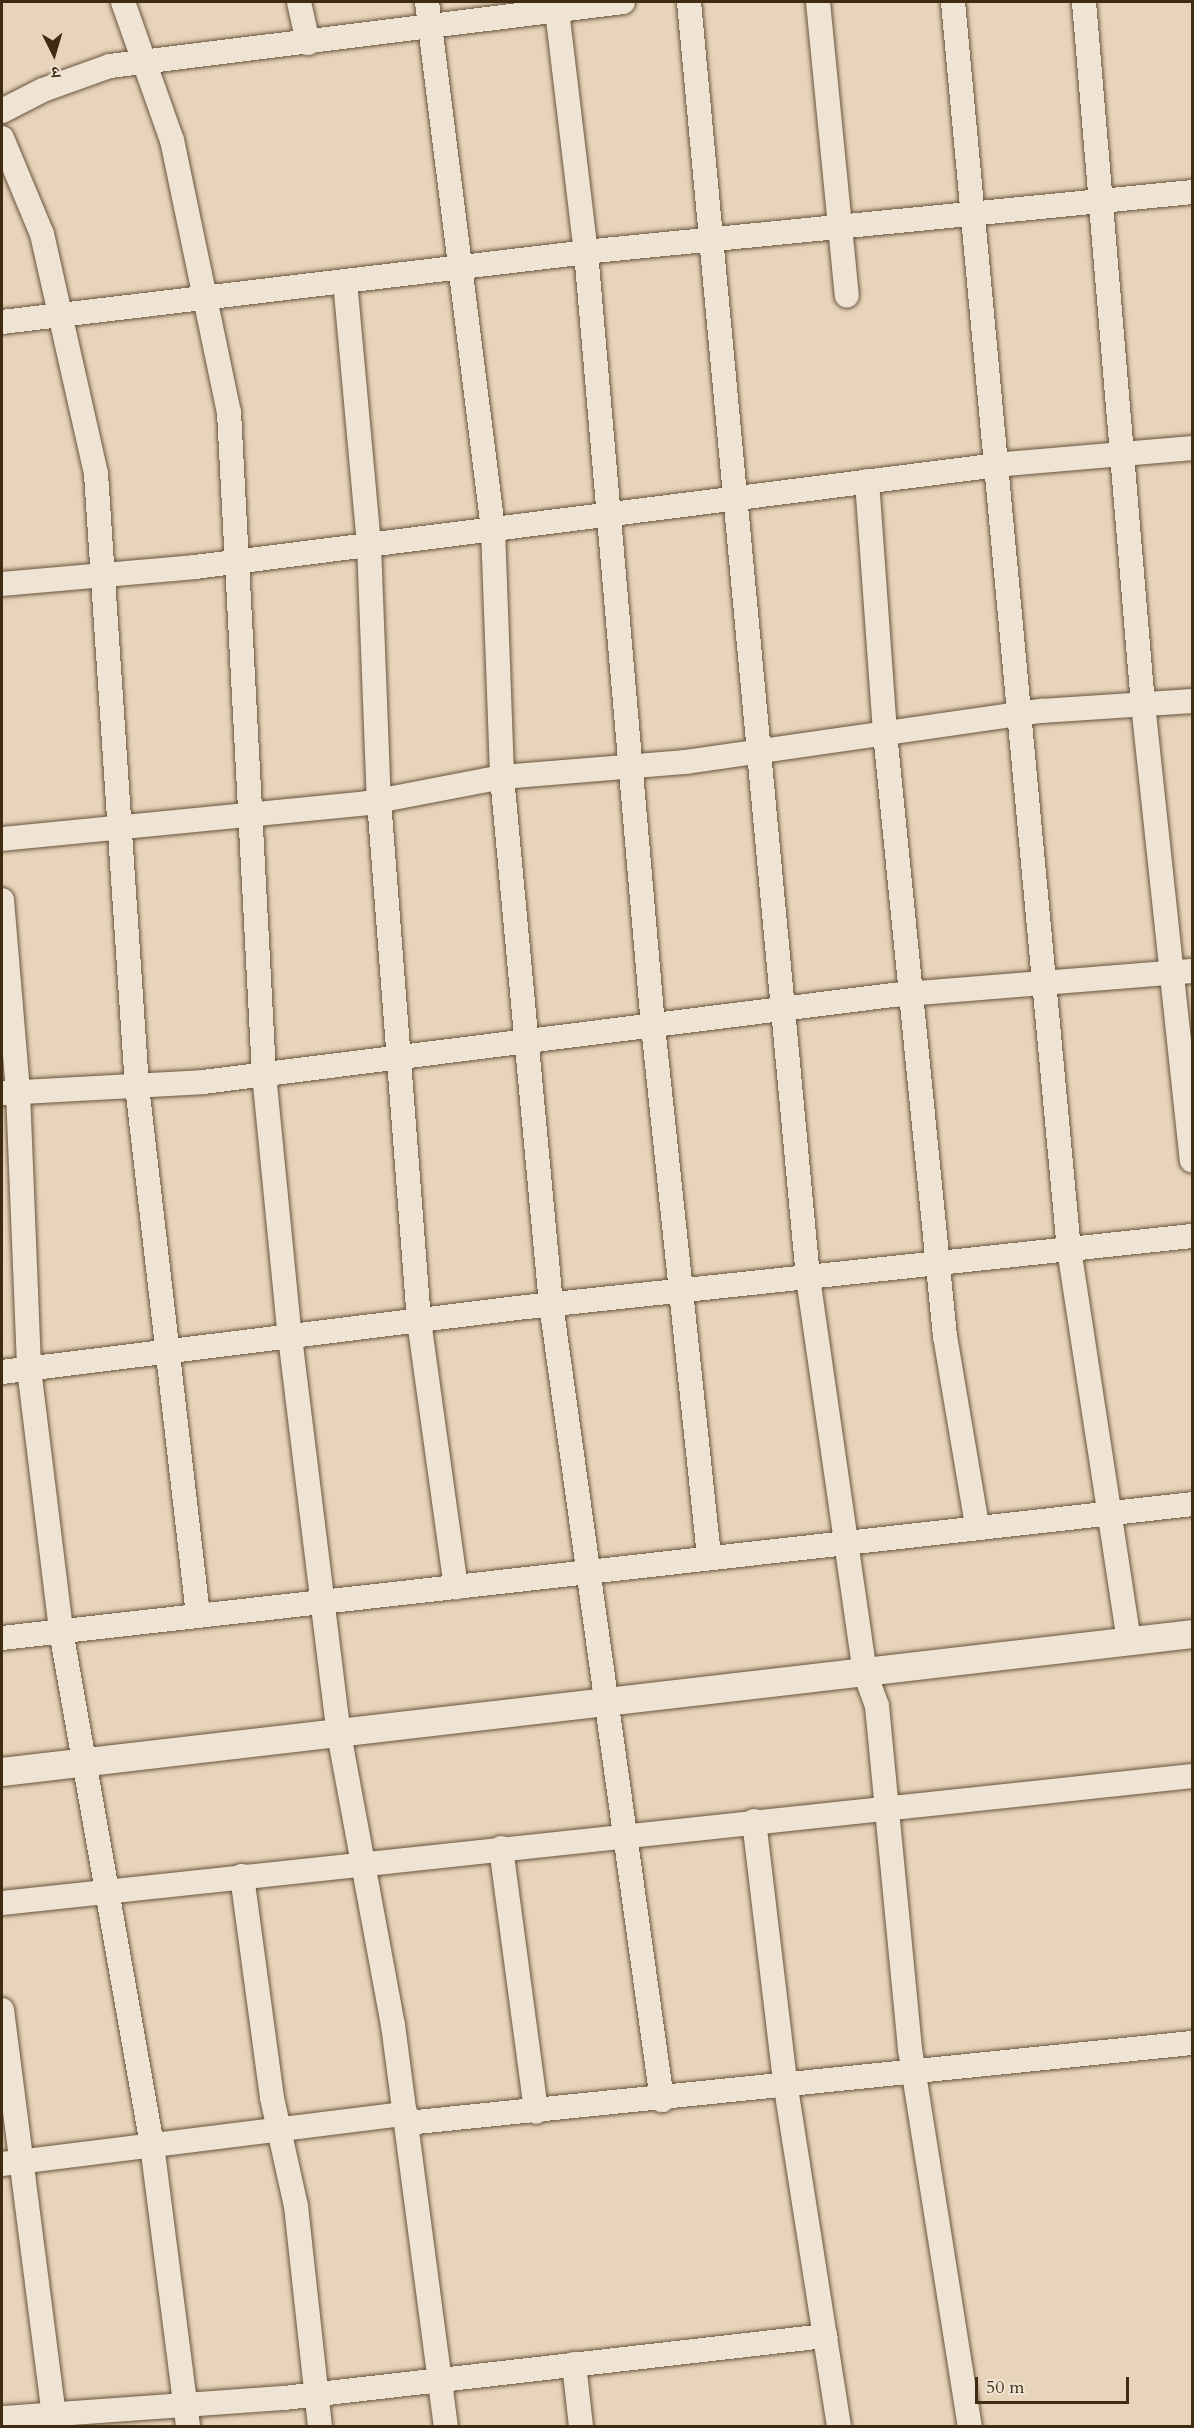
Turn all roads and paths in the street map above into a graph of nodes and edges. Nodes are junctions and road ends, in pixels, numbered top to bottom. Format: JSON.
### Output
{"nodes":[{"id":1,"x":123,"y":2,"type":"edge"},
{"id":2,"x":299,"y":2,"type":"edge"},
{"id":3,"x":623,"y":2,"type":"edge"},
{"id":4,"x":689,"y":2,"type":"edge"},
{"id":5,"x":818,"y":2,"type":"edge"},
{"id":6,"x":953,"y":2,"type":"edge"},
{"id":7,"x":1084,"y":2,"type":"edge"},
{"id":8,"x":556,"y":5,"type":"edge"},
{"id":9,"x":429,"y":12,"type":"edge"},
{"id":10,"x":308,"y":43,"type":"junction"},
{"id":11,"x":146,"y":63,"type":"junction"},
{"id":12,"x":2,"y":111,"type":"edge"},
{"id":13,"x":2,"y":138,"type":"edge"},
{"id":14,"x":1192,"y":192,"type":"edge"},
{"id":15,"x":1105,"y":199,"type":"junction"},
{"id":16,"x":976,"y":215,"type":"junction"},
{"id":17,"x":842,"y":230,"type":"junction"},
{"id":18,"x":711,"y":242,"type":"junction"},
{"id":19,"x":586,"y":252,"type":"junction"},
{"id":20,"x":464,"y":267,"type":"junction"},
{"id":21,"x":345,"y":281,"type":"junction"},
{"id":22,"x":206,"y":295,"type":"junction"},
{"id":23,"x":847,"y":296,"type":"dead end"},
{"id":24,"x":60,"y":315,"type":"junction"},
{"id":25,"x":2,"y":322,"type":"edge"},
{"id":26,"x":1192,"y":448,"type":"edge"},
{"id":27,"x":1122,"y":454,"type":"junction"},
{"id":28,"x":996,"y":465,"type":"junction"},
{"id":29,"x":867,"y":481,"type":"junction"},
{"id":30,"x":738,"y":497,"type":"junction"},
{"id":31,"x":608,"y":514,"type":"junction"},
{"id":32,"x":493,"y":529,"type":"junction"},
{"id":33,"x":369,"y":545,"type":"junction"},
{"id":34,"x":238,"y":562,"type":"junction"},
{"id":35,"x":107,"y":575,"type":"junction"},
{"id":36,"x":2,"y":584,"type":"edge"},
{"id":37,"x":1192,"y":701,"type":"edge"},
{"id":38,"x":1143,"y":704,"type":"junction"},
{"id":39,"x":1015,"y":714,"type":"junction"},
{"id":40,"x":885,"y":733,"type":"junction"},
{"id":41,"x":757,"y":751,"type":"junction"},
{"id":42,"x":632,"y":766,"type":"junction"},
{"id":43,"x":502,"y":777,"type":"junction"},
{"id":44,"x":379,"y":801,"type":"junction"},
{"id":45,"x":249,"y":815,"type":"junction"},
{"id":46,"x":123,"y":827,"type":"junction"},
{"id":47,"x":2,"y":839,"type":"edge"},
{"id":48,"x":2,"y":900,"type":"edge"},
{"id":49,"x":1182,"y":972,"type":"edge"},
{"id":50,"x":1043,"y":985,"type":"junction"},
{"id":51,"x":910,"y":994,"type":"junction"},
{"id":52,"x":779,"y":1009,"type":"junction"},
{"id":53,"x":653,"y":1026,"type":"junction"},
{"id":54,"x":523,"y":1043,"type":"junction"},
{"id":55,"x":397,"y":1055,"type":"junction"},
{"id":56,"x":264,"y":1074,"type":"junction"},
{"id":57,"x":137,"y":1086,"type":"junction"},
{"id":58,"x":10,"y":1093,"type":"edge"},
{"id":59,"x":1192,"y":1161,"type":"edge"},
{"id":60,"x":1192,"y":1236,"type":"edge"},
{"id":61,"x":1069,"y":1249,"type":"junction"},
{"id":62,"x":938,"y":1264,"type":"junction"},
{"id":63,"x":808,"y":1278,"type":"junction"},
{"id":64,"x":680,"y":1291,"type":"junction"},
{"id":65,"x":551,"y":1304,"type":"junction"},
{"id":66,"x":419,"y":1321,"type":"junction"},
{"id":67,"x":290,"y":1337,"type":"junction"},
{"id":68,"x":164,"y":1353,"type":"junction"},
{"id":69,"x":29,"y":1369,"type":"junction"},
{"id":70,"x":2,"y":1372,"type":"edge"},
{"id":71,"x":1192,"y":1503,"type":"edge"},
{"id":72,"x":1113,"y":1512,"type":"junction"},
{"id":73,"x":977,"y":1526,"type":"junction"},
{"id":74,"x":844,"y":1540,"type":"junction"},
{"id":75,"x":709,"y":1556,"type":"junction"},
{"id":76,"x":589,"y":1571,"type":"junction"},
{"id":77,"x":456,"y":1587,"type":"junction"},
{"id":78,"x":322,"y":1601,"type":"junction"},
{"id":79,"x":198,"y":1615,"type":"junction"},
{"id":80,"x":61,"y":1631,"type":"junction"},
{"id":81,"x":1192,"y":1634,"type":"edge"},
{"id":82,"x":2,"y":1638,"type":"edge"},
{"id":83,"x":1129,"y":1642,"type":"junction"},
{"id":84,"x":865,"y":1673,"type":"junction"},
{"id":85,"x":604,"y":1703,"type":"junction"},
{"id":86,"x":339,"y":1734,"type":"junction"},
{"id":87,"x":82,"y":1763,"type":"junction"},
{"id":88,"x":2,"y":1772,"type":"edge"},
{"id":89,"x":1192,"y":1776,"type":"edge"},
{"id":90,"x":889,"y":1808,"type":"junction"},
{"id":91,"x":754,"y":1821,"type":"junction"},
{"id":92,"x":628,"y":1834,"type":"junction"},
{"id":93,"x":501,"y":1848,"type":"junction"},
{"id":94,"x":363,"y":1863,"type":"junction"},
{"id":95,"x":242,"y":1876,"type":"junction"},
{"id":96,"x":106,"y":1891,"type":"junction"},
{"id":97,"x":2,"y":1903,"type":"edge"},
{"id":98,"x":2,"y":2010,"type":"edge"},
{"id":99,"x":1192,"y":2043,"type":"edge"},
{"id":100,"x":915,"y":2073,"type":"junction"},
{"id":101,"x":786,"y":2088,"type":"junction"},
{"id":102,"x":662,"y":2100,"type":"junction"},
{"id":103,"x":536,"y":2112,"type":"junction"},
{"id":104,"x":406,"y":2119,"type":"junction"},
{"id":105,"x":279,"y":2130,"type":"junction"},
{"id":106,"x":152,"y":2145,"type":"junction"},
{"id":107,"x":12,"y":2163,"type":"edge"},
{"id":108,"x":825,"y":2336,"type":"junction"},
{"id":109,"x":574,"y":2364,"type":"junction"},
{"id":110,"x":441,"y":2380,"type":"junction"},
{"id":111,"x":316,"y":2394,"type":"junction"},
{"id":112,"x":186,"y":2416,"type":"edge"},
{"id":113,"x":2,"y":2418,"type":"edge"},
{"id":114,"x":54,"y":2420,"type":"edge"},
{"id":115,"x":320,"y":2427,"type":"edge"},
{"id":116,"x":446,"y":2427,"type":"edge"},
{"id":117,"x":581,"y":2427,"type":"edge"},
{"id":118,"x":839,"y":2427,"type":"edge"},
{"id":119,"x":970,"y":2427,"type":"edge"}],
"edges":[{"from":1,"to":11,"type":"street"},
{"from":2,"to":10,"type":"street"},
{"from":3,"to":8,"type":"street"},
{"from":4,"to":18,"type":"street"},
{"from":5,"to":17,"type":"street"},
{"from":6,"to":16,"type":"street"},
{"from":7,"to":15,"type":"street"},
{"from":8,"to":9,"type":"street"},
{"from":8,"to":19,"type":"street"},
{"from":9,"to":10,"type":"street"},
{"from":9,"to":20,"type":"street"},
{"from":10,"to":11,"type":"street"},
{"from":11,"to":12,"type":"street"},
{"from":11,"to":22,"type":"street"},
{"from":13,"to":24,"type":"street"},
{"from":14,"to":15,"type":"street"},
{"from":15,"to":16,"type":"street"},
{"from":15,"to":27,"type":"street"},
{"from":16,"to":17,"type":"street"},
{"from":16,"to":28,"type":"street"},
{"from":17,"to":18,"type":"street"},
{"from":17,"to":23,"type":"street"},
{"from":18,"to":19,"type":"street"},
{"from":18,"to":30,"type":"street"},
{"from":19,"to":20,"type":"street"},
{"from":19,"to":31,"type":"street"},
{"from":20,"to":21,"type":"street"},
{"from":20,"to":32,"type":"street"},
{"from":21,"to":22,"type":"street"},
{"from":21,"to":33,"type":"street"},
{"from":22,"to":24,"type":"street"},
{"from":22,"to":34,"type":"street"},
{"from":24,"to":25,"type":"street"},
{"from":24,"to":35,"type":"street"},
{"from":26,"to":27,"type":"street"},
{"from":27,"to":28,"type":"street"},
{"from":27,"to":38,"type":"street"},
{"from":28,"to":29,"type":"street"},
{"from":28,"to":39,"type":"street"},
{"from":29,"to":30,"type":"street"},
{"from":29,"to":40,"type":"street"},
{"from":30,"to":31,"type":"street"},
{"from":30,"to":41,"type":"street"},
{"from":31,"to":32,"type":"street"},
{"from":31,"to":42,"type":"street"},
{"from":32,"to":33,"type":"street"},
{"from":32,"to":43,"type":"street"},
{"from":33,"to":34,"type":"street"},
{"from":33,"to":44,"type":"street"},
{"from":34,"to":35,"type":"street"},
{"from":34,"to":45,"type":"street"},
{"from":35,"to":36,"type":"street"},
{"from":35,"to":46,"type":"street"},
{"from":37,"to":38,"type":"street"},
{"from":38,"to":39,"type":"street"},
{"from":38,"to":49,"type":"street"},
{"from":39,"to":40,"type":"street"},
{"from":39,"to":50,"type":"street"},
{"from":40,"to":41,"type":"street"},
{"from":40,"to":51,"type":"street"},
{"from":41,"to":42,"type":"street"},
{"from":41,"to":52,"type":"street"},
{"from":42,"to":43,"type":"street"},
{"from":42,"to":53,"type":"street"},
{"from":43,"to":44,"type":"street"},
{"from":43,"to":54,"type":"street"},
{"from":44,"to":45,"type":"street"},
{"from":44,"to":55,"type":"street"},
{"from":45,"to":46,"type":"street"},
{"from":45,"to":56,"type":"street"},
{"from":46,"to":47,"type":"street"},
{"from":46,"to":57,"type":"street"},
{"from":48,"to":58,"type":"street"},
{"from":49,"to":50,"type":"street"},
{"from":49,"to":59,"type":"street"},
{"from":50,"to":51,"type":"street"},
{"from":50,"to":61,"type":"street"},
{"from":51,"to":52,"type":"street"},
{"from":51,"to":62,"type":"street"},
{"from":52,"to":53,"type":"street"},
{"from":52,"to":63,"type":"street"},
{"from":53,"to":54,"type":"street"},
{"from":53,"to":64,"type":"street"},
{"from":54,"to":55,"type":"street"},
{"from":54,"to":65,"type":"street"},
{"from":55,"to":56,"type":"street"},
{"from":55,"to":66,"type":"street"},
{"from":56,"to":57,"type":"street"},
{"from":56,"to":67,"type":"street"},
{"from":57,"to":58,"type":"street"},
{"from":57,"to":68,"type":"street"},
{"from":58,"to":69,"type":"street"},
{"from":60,"to":61,"type":"street"},
{"from":61,"to":62,"type":"street"},
{"from":61,"to":72,"type":"street"},
{"from":62,"to":63,"type":"street"},
{"from":62,"to":73,"type":"street"},
{"from":63,"to":64,"type":"street"},
{"from":63,"to":74,"type":"street"},
{"from":64,"to":65,"type":"street"},
{"from":64,"to":75,"type":"street"},
{"from":65,"to":66,"type":"street"},
{"from":65,"to":76,"type":"street"},
{"from":66,"to":67,"type":"street"},
{"from":66,"to":77,"type":"street"},
{"from":67,"to":68,"type":"street"},
{"from":67,"to":78,"type":"street"},
{"from":68,"to":69,"type":"street"},
{"from":68,"to":79,"type":"street"},
{"from":69,"to":70,"type":"street"},
{"from":69,"to":80,"type":"street"},
{"from":71,"to":72,"type":"street"},
{"from":72,"to":73,"type":"street"},
{"from":72,"to":83,"type":"street"},
{"from":73,"to":74,"type":"street"},
{"from":74,"to":75,"type":"street"},
{"from":74,"to":84,"type":"street"},
{"from":75,"to":76,"type":"street"},
{"from":76,"to":77,"type":"street"},
{"from":76,"to":85,"type":"street"},
{"from":77,"to":78,"type":"street"},
{"from":78,"to":79,"type":"street"},
{"from":78,"to":86,"type":"street"},
{"from":79,"to":80,"type":"street"},
{"from":80,"to":82,"type":"street"},
{"from":80,"to":87,"type":"street"},
{"from":81,"to":83,"type":"street"},
{"from":83,"to":84,"type":"street"},
{"from":84,"to":85,"type":"street"},
{"from":84,"to":90,"type":"street"},
{"from":85,"to":86,"type":"street"},
{"from":85,"to":92,"type":"street"},
{"from":86,"to":87,"type":"street"},
{"from":86,"to":94,"type":"street"},
{"from":87,"to":88,"type":"street"},
{"from":87,"to":96,"type":"street"},
{"from":89,"to":90,"type":"street"},
{"from":90,"to":91,"type":"street"},
{"from":90,"to":100,"type":"street"},
{"from":91,"to":92,"type":"street"},
{"from":91,"to":101,"type":"street"},
{"from":92,"to":93,"type":"street"},
{"from":92,"to":102,"type":"street"},
{"from":93,"to":94,"type":"street"},
{"from":93,"to":103,"type":"street"},
{"from":94,"to":95,"type":"street"},
{"from":94,"to":104,"type":"street"},
{"from":95,"to":96,"type":"street"},
{"from":95,"to":105,"type":"street"},
{"from":96,"to":97,"type":"street"},
{"from":96,"to":106,"type":"street"},
{"from":98,"to":107,"type":"street"},
{"from":99,"to":100,"type":"street"},
{"from":100,"to":101,"type":"street"},
{"from":100,"to":119,"type":"street"},
{"from":101,"to":102,"type":"street"},
{"from":101,"to":108,"type":"street"},
{"from":102,"to":103,"type":"street"},
{"from":103,"to":104,"type":"street"},
{"from":104,"to":105,"type":"street"},
{"from":104,"to":110,"type":"street"},
{"from":105,"to":106,"type":"street"},
{"from":105,"to":111,"type":"street"},
{"from":106,"to":107,"type":"street"},
{"from":106,"to":112,"type":"street"},
{"from":107,"to":114,"type":"street"},
{"from":108,"to":109,"type":"street"},
{"from":108,"to":118,"type":"street"},
{"from":109,"to":110,"type":"street"},
{"from":109,"to":117,"type":"street"},
{"from":110,"to":111,"type":"street"},
{"from":110,"to":116,"type":"street"},
{"from":111,"to":112,"type":"street"},
{"from":111,"to":115,"type":"street"},
{"from":112,"to":114,"type":"street"},
{"from":113,"to":114,"type":"street"}]}
